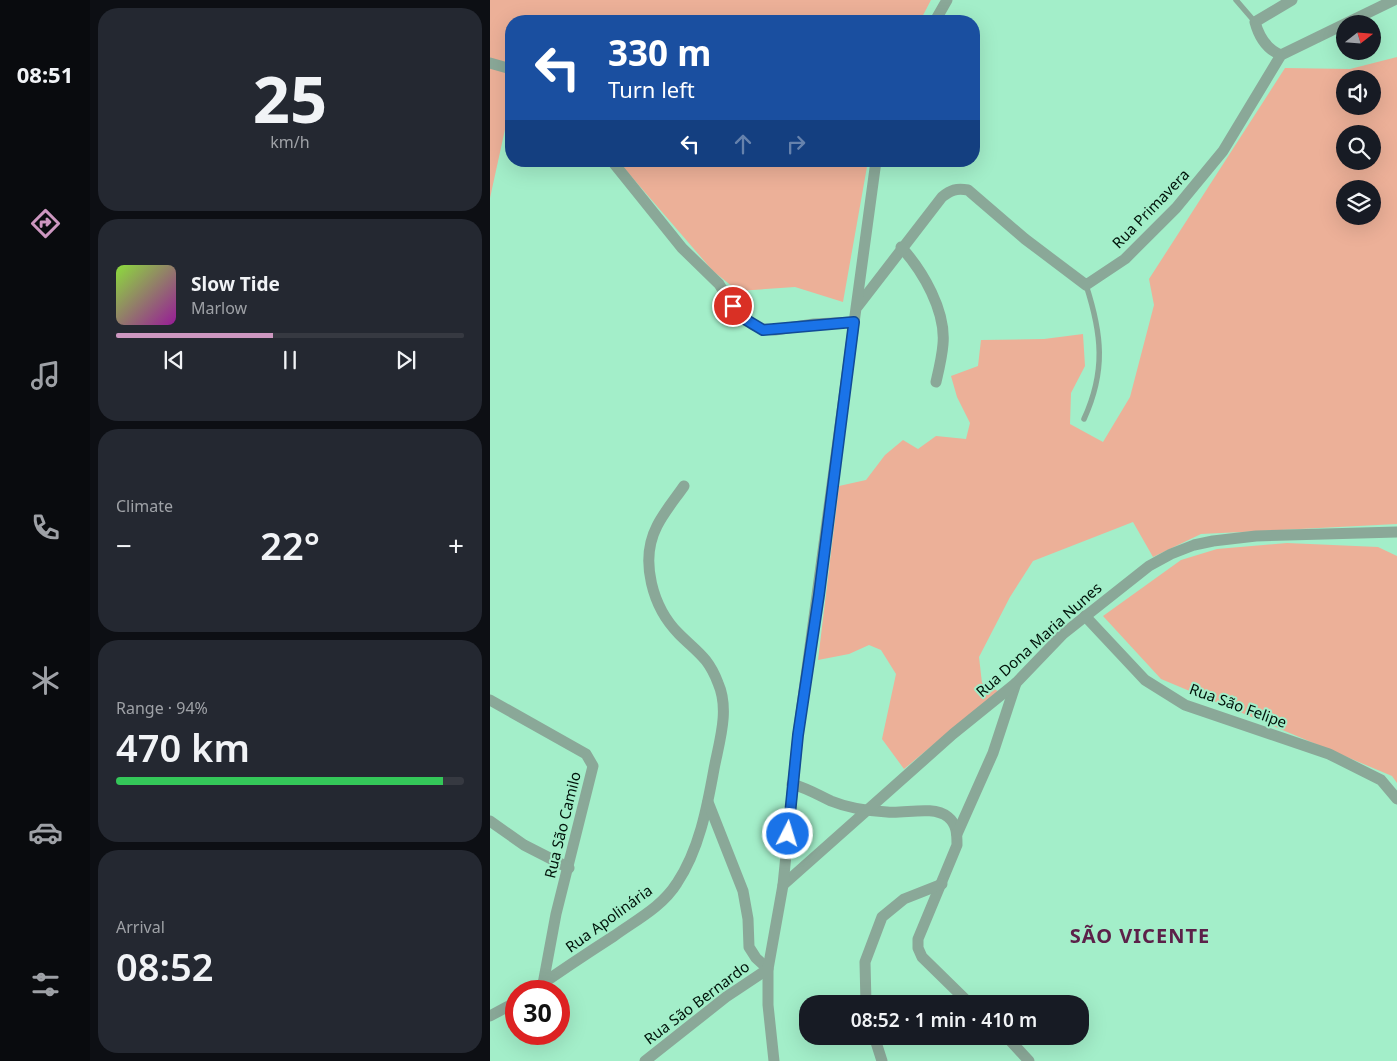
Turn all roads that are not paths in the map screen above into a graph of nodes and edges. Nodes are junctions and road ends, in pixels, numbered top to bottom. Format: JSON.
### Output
{"nodes":[{"id":1,"x":947,"y":0,"type":"edge"},
{"id":2,"x":1236,"y":0,"type":"edge"},
{"id":3,"x":1292,"y":0,"type":"edge"},
{"id":4,"x":1394,"y":0,"type":"edge"},
{"id":5,"x":938,"y":15,"type":"edge"},
{"id":6,"x":1255,"y":22,"type":"junction"},
{"id":7,"x":1282,"y":55,"type":"junction"},
{"id":8,"x":490,"y":63,"type":"edge"},
{"id":9,"x":505,"y":67,"type":"edge"},
{"id":10,"x":617,"y":167,"type":"edge"},
{"id":11,"x":875,"y":167,"type":"edge"},
{"id":12,"x":901,"y":247,"type":"junction"},
{"id":13,"x":1086,"y":285,"type":"junction"},
{"id":14,"x":857,"y":307,"type":"junction"},
{"id":15,"x":854,"y":322,"type":"junction"},
{"id":16,"x":936,"y":382,"type":"dead end"},
{"id":17,"x":1084,"y":419,"type":"dead end"},
{"id":18,"x":684,"y":486,"type":"dead end"},
{"id":19,"x":1397,"y":532,"type":"edge"},
{"id":20,"x":1085,"y":616,"type":"junction"},
{"id":21,"x":1016,"y":683,"type":"junction"},
{"id":22,"x":490,"y":700,"type":"edge"},
{"id":23,"x":792,"y":784,"type":"junction"},
{"id":24,"x":1397,"y":799,"type":"edge"},
{"id":25,"x":708,"y":802,"type":"junction"},
{"id":26,"x":868,"y":810,"type":"junction"},
{"id":27,"x":490,"y":821,"type":"edge"},
{"id":28,"x":957,"y":834,"type":"junction"},
{"id":29,"x":569,"y":868,"type":"junction"},
{"id":30,"x":942,"y":884,"type":"junction"},
{"id":31,"x":783,"y":885,"type":"junction"},
{"id":32,"x":768,"y":969,"type":"junction"},
{"id":33,"x":544,"y":980,"type":"edge"},
{"id":34,"x":549,"y":980,"type":"edge"},
{"id":35,"x":866,"y":995,"type":"edge"},
{"id":36,"x":961,"y":995,"type":"edge"},
{"id":37,"x":505,"y":1008,"type":"edge"},
{"id":38,"x":490,"y":1016,"type":"edge"},
{"id":39,"x":877,"y":1045,"type":"edge"},
{"id":40,"x":1014,"y":1045,"type":"edge"},
{"id":41,"x":645,"y":1061,"type":"edge"},
{"id":42,"x":774,"y":1061,"type":"edge"},
{"id":43,"x":882,"y":1061,"type":"edge"},
{"id":44,"x":1028,"y":1061,"type":"edge"}],
"edges":[{"from":1,"to":5,"type":"street"},
{"from":2,"to":6,"type":"lane"},
{"from":3,"to":6,"type":"street"},
{"from":4,"to":7,"type":"street"},
{"from":6,"to":7,"type":"street"},
{"from":7,"to":13,"type":"street","name":"Rua Primavera"},
{"from":8,"to":9,"type":"street"},
{"from":10,"to":15,"type":"street"},
{"from":11,"to":14,"type":"street"},
{"from":12,"to":13,"type":"street"},
{"from":12,"to":14,"type":"street"},
{"from":12,"to":16,"type":"street"},
{"from":13,"to":17,"type":"lane"},
{"from":14,"to":15,"type":"street"},
{"from":15,"to":23,"type":"street"},
{"from":18,"to":25,"type":"street","name":"Rua Apolinária"},
{"from":19,"to":20,"type":"street","name":"Rua Dona Maria Nunes"},
{"from":20,"to":21,"type":"street","name":"Rua Dona Maria Nunes"},
{"from":20,"to":24,"type":"street","name":"Rua São Felipe"},
{"from":21,"to":26,"type":"street","name":"Rua Dona Maria Nunes"},
{"from":21,"to":28,"type":"street"},
{"from":22,"to":29,"type":"street","name":"Rua São Camilo"},
{"from":23,"to":26,"type":"street"},
{"from":23,"to":31,"type":"street"},
{"from":25,"to":32,"type":"street"},
{"from":25,"to":34,"type":"street","name":"Rua Apolinária"},
{"from":26,"to":28,"type":"street"},
{"from":26,"to":31,"type":"street","name":"Rua Dona Maria Nunes"},
{"from":27,"to":29,"type":"street"},
{"from":28,"to":30,"type":"street"},
{"from":29,"to":33,"type":"street","name":"Rua São Camilo"},
{"from":30,"to":35,"type":"street"},
{"from":30,"to":36,"type":"street"},
{"from":31,"to":32,"type":"street"},
{"from":32,"to":41,"type":"street","name":"Rua São Bernardo"},
{"from":32,"to":42,"type":"street"},
{"from":37,"to":38,"type":"street"},
{"from":39,"to":43,"type":"street"},
{"from":40,"to":44,"type":"street"}]}
